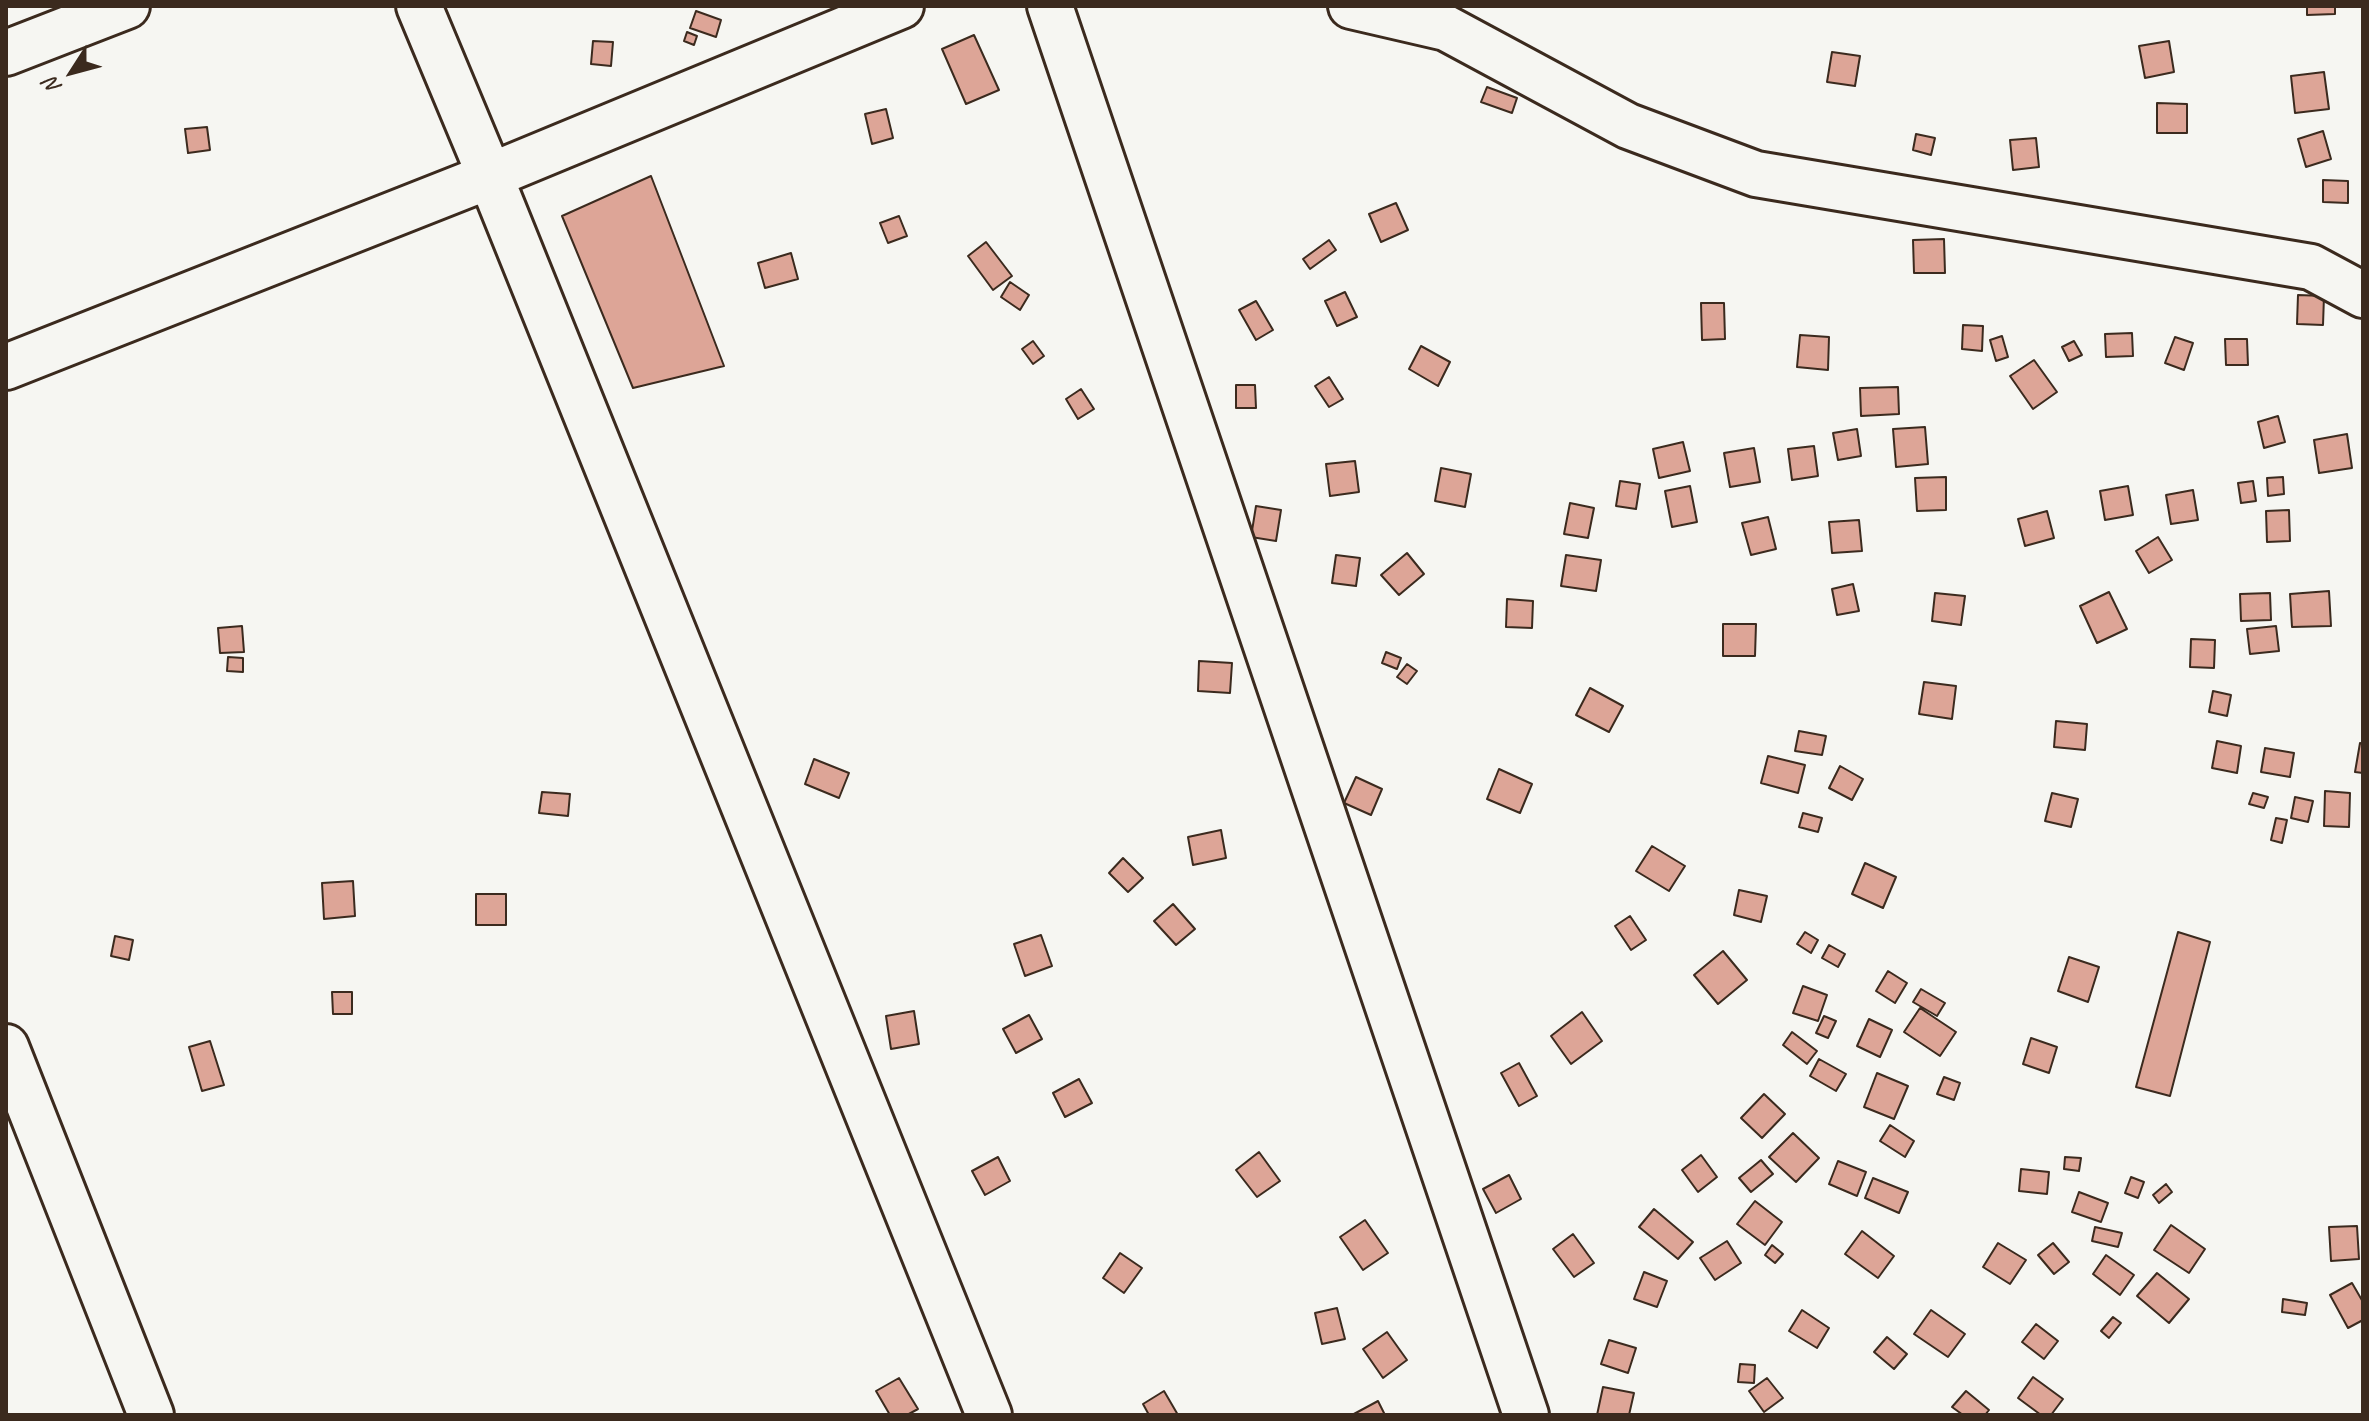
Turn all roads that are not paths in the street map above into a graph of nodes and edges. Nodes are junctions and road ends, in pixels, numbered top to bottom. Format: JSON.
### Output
{"nodes":[{"id":1,"x":127,"y":6,"type":"edge"},
{"id":2,"x":419,"y":6,"type":"edge"},
{"id":3,"x":901,"y":6,"type":"edge"},
{"id":4,"x":1050,"y":6,"type":"edge"},
{"id":5,"x":1351,"y":6,"type":"edge"},
{"id":6,"x":6,"y":53,"type":"edge"},
{"id":7,"x":490,"y":176,"type":"junction"},
{"id":8,"x":2363,"y":295,"type":"edge"},
{"id":9,"x":6,"y":367,"type":"edge"},
{"id":10,"x":6,"y":1047,"type":"edge"},
{"id":11,"x":151,"y":1415,"type":"edge"},
{"id":12,"x":989,"y":1415,"type":"edge"},
{"id":13,"x":1526,"y":1415,"type":"edge"}],
"edges":[{"from":1,"to":6,"type":"street"},
{"from":2,"to":7,"type":"street"},
{"from":3,"to":7,"type":"street"},
{"from":4,"to":13,"type":"street"},
{"from":5,"to":8,"type":"street"},
{"from":7,"to":9,"type":"street"},
{"from":7,"to":12,"type":"street"},
{"from":10,"to":11,"type":"street"}]}
